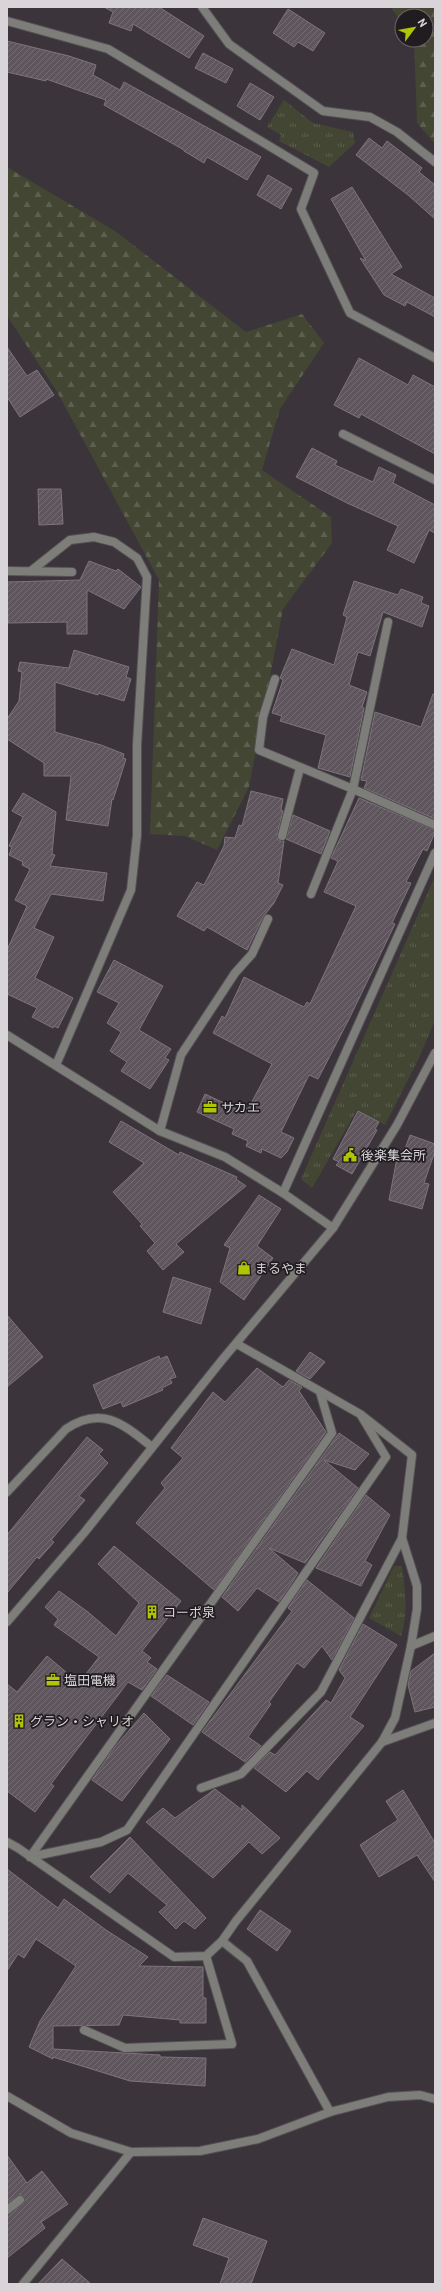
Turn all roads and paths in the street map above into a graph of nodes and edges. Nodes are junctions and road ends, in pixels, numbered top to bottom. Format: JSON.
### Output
{"nodes":[{"id":1,"x":202,"y":7,"type":"edge"},
{"id":2,"x":7,"y":21,"type":"edge"},
{"id":3,"x":435,"y":162,"type":"edge"},
{"id":4,"x":435,"y":358,"type":"edge"},
{"id":5,"x":342,"y":434,"type":"dead end"},
{"id":6,"x":435,"y":480,"type":"edge"},
{"id":7,"x":7,"y":571,"type":"edge"},
{"id":8,"x":32,"y":571,"type":"junction"},
{"id":9,"x":72,"y":572,"type":"dead end"},
{"id":10,"x":388,"y":622,"type":"dead end"},
{"id":11,"x":275,"y":679,"type":"dead end"},
{"id":12,"x":300,"y":768,"type":"junction"},
{"id":13,"x":353,"y":789,"type":"junction"},
{"id":14,"x":435,"y":825,"type":"edge"},
{"id":15,"x":282,"y":836,"type":"dead end"},
{"id":16,"x":435,"y":853,"type":"edge"},
{"id":17,"x":311,"y":894,"type":"dead end"},
{"id":18,"x":268,"y":919,"type":"dead end"},
{"id":19,"x":7,"y":1035,"type":"edge"},
{"id":20,"x":435,"y":1053,"type":"edge"},
{"id":21,"x":433,"y":1062,"type":"edge"},
{"id":22,"x":56,"y":1065,"type":"junction"},
{"id":23,"x":160,"y":1131,"type":"junction"},
{"id":24,"x":283,"y":1193,"type":"junction"},
{"id":25,"x":334,"y":1228,"type":"junction"},
{"id":26,"x":237,"y":1344,"type":"junction"},
{"id":27,"x":320,"y":1392,"type":"junction"},
{"id":28,"x":360,"y":1414,"type":"junction"},
{"id":29,"x":152,"y":1447,"type":"junction"},
{"id":30,"x":7,"y":1492,"type":"edge"},
{"id":31,"x":402,"y":1538,"type":"junction"},
{"id":32,"x":7,"y":1622,"type":"edge"},
{"id":33,"x":435,"y":1636,"type":"edge"},
{"id":34,"x":411,"y":1646,"type":"junction"},
{"id":35,"x":435,"y":1724,"type":"edge"},
{"id":36,"x":382,"y":1742,"type":"junction"},
{"id":37,"x":201,"y":1788,"type":"dead end"},
{"id":38,"x":7,"y":1842,"type":"edge"},
{"id":39,"x":30,"y":1857,"type":"junction"},
{"id":40,"x":222,"y":1942,"type":"junction"},
{"id":41,"x":206,"y":1956,"type":"junction"},
{"id":42,"x":84,"y":2030,"type":"dead end"},
{"id":43,"x":7,"y":2096,"type":"edge"},
{"id":44,"x":435,"y":2099,"type":"edge"},
{"id":45,"x":330,"y":2112,"type":"junction"},
{"id":46,"x":131,"y":2152,"type":"junction"},
{"id":47,"x":20,"y":2200,"type":"dead end"},
{"id":48,"x":7,"y":2210,"type":"edge"},
{"id":49,"x":24,"y":2284,"type":"edge"}],
"edges":[{"from":1,"to":3,"type":"street"},
{"from":2,"to":4,"type":"street"},
{"from":5,"to":6,"type":"street"},
{"from":7,"to":8,"type":"street"},
{"from":8,"to":9,"type":"street"},
{"from":8,"to":22,"type":"street"},
{"from":10,"to":13,"type":"street"},
{"from":11,"to":12,"type":"street"},
{"from":12,"to":13,"type":"street"},
{"from":12,"to":15,"type":"street"},
{"from":13,"to":14,"type":"street"},
{"from":13,"to":17,"type":"street"},
{"from":16,"to":24,"type":"street"},
{"from":18,"to":23,"type":"street"},
{"from":19,"to":22,"type":"street"},
{"from":20,"to":21,"type":"street"},
{"from":21,"to":25,"type":"street"},
{"from":22,"to":23,"type":"street"},
{"from":23,"to":24,"type":"street"},
{"from":24,"to":25,"type":"street"},
{"from":25,"to":26,"type":"street"},
{"from":26,"to":27,"type":"street"},
{"from":26,"to":29,"type":"street"},
{"from":27,"to":28,"type":"street"},
{"from":27,"to":39,"type":"street"},
{"from":28,"to":31,"type":"street"},
{"from":28,"to":39,"type":"street"},
{"from":29,"to":30,"type":"street"},
{"from":29,"to":32,"type":"street"},
{"from":31,"to":34,"type":"street"},
{"from":31,"to":37,"type":"street"},
{"from":33,"to":34,"type":"street"},
{"from":34,"to":36,"type":"street"},
{"from":35,"to":36,"type":"street"},
{"from":36,"to":40,"type":"street"},
{"from":38,"to":39,"type":"street"},
{"from":39,"to":41,"type":"street"},
{"from":40,"to":41,"type":"street"},
{"from":40,"to":45,"type":"street"},
{"from":41,"to":42,"type":"street"},
{"from":43,"to":46,"type":"street"},
{"from":44,"to":45,"type":"street"},
{"from":45,"to":46,"type":"street"},
{"from":46,"to":49,"type":"street"},
{"from":47,"to":48,"type":"street"}]}
